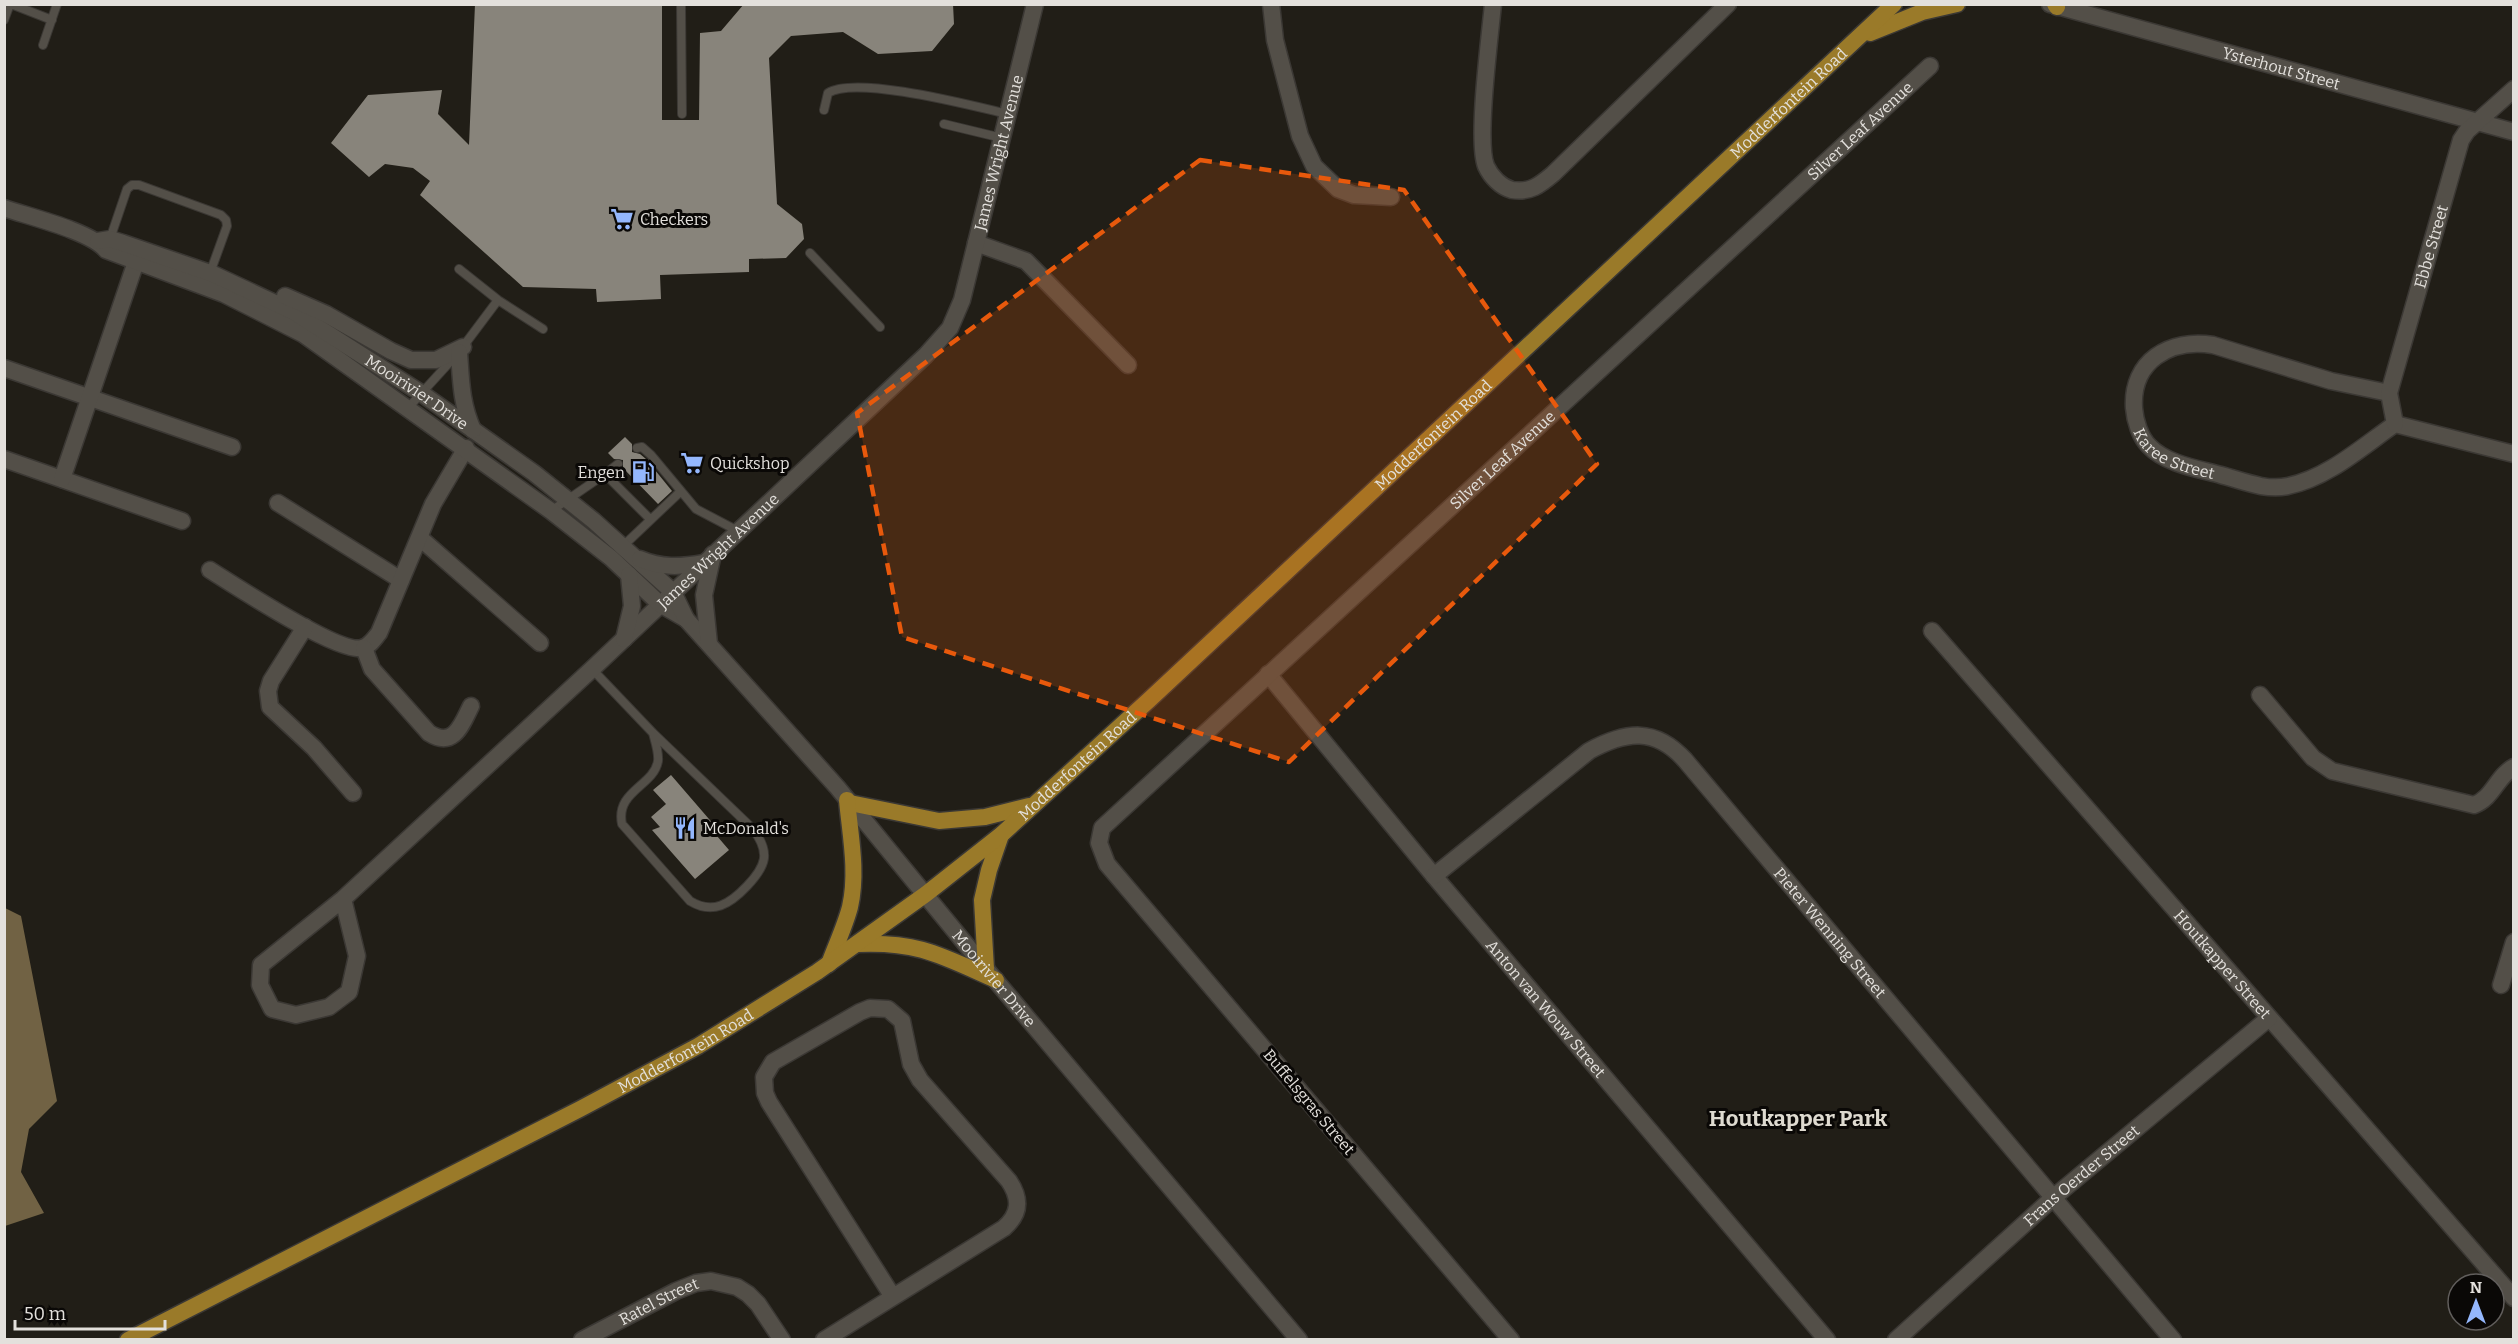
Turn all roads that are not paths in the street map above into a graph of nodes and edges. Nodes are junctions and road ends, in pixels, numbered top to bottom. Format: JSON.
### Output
{"nodes":[{"id":1,"x":10,"y":4,"type":"edge"},
{"id":2,"x":57,"y":4,"type":"edge"},
{"id":3,"x":681,"y":4,"type":"edge"},
{"id":4,"x":1035,"y":4,"type":"edge"},
{"id":5,"x":1271,"y":4,"type":"edge"},
{"id":6,"x":1493,"y":4,"type":"edge"},
{"id":7,"x":1728,"y":4,"type":"edge"},
{"id":8,"x":1894,"y":4,"type":"edge"},
{"id":9,"x":1957,"y":4,"type":"edge"},
{"id":10,"x":2054,"y":5,"type":"edge"},
{"id":11,"x":4,"y":20,"type":"edge"},
{"id":12,"x":52,"y":20,"type":"junction"},
{"id":13,"x":1858,"y":38,"type":"junction"},
{"id":14,"x":43,"y":45,"type":"dead end"},
{"id":15,"x":1930,"y":66,"type":"dead end"},
{"id":16,"x":2514,"y":89,"type":"edge"},
{"id":17,"x":824,"y":110,"type":"dead end"},
{"id":18,"x":682,"y":114,"type":"dead end"},
{"id":19,"x":1008,"y":114,"type":"junction"},
{"id":20,"x":2477,"y":122,"type":"junction"},
{"id":21,"x":944,"y":124,"type":"dead end"},
{"id":22,"x":2514,"y":132,"type":"edge"},
{"id":23,"x":1002,"y":138,"type":"junction"},
{"id":24,"x":1391,"y":197,"type":"dead end"},
{"id":25,"x":4,"y":208,"type":"edge"},
{"id":26,"x":104,"y":240,"type":"junction"},
{"id":27,"x":976,"y":243,"type":"junction"},
{"id":28,"x":810,"y":253,"type":"dead end"},
{"id":29,"x":138,"y":255,"type":"junction"},
{"id":30,"x":459,"y":269,"type":"dead end"},
{"id":31,"x":212,"y":274,"type":"junction"},
{"id":32,"x":498,"y":300,"type":"junction"},
{"id":33,"x":880,"y":327,"type":"dead end"},
{"id":34,"x":543,"y":329,"type":"dead end"},
{"id":35,"x":461,"y":349,"type":"junction"},
{"id":36,"x":1128,"y":365,"type":"dead end"},
{"id":37,"x":4,"y":368,"type":"edge"},
{"id":38,"x":421,"y":393,"type":"junction"},
{"id":39,"x":2389,"y":393,"type":"junction"},
{"id":40,"x":90,"y":398,"type":"junction"},
{"id":41,"x":408,"y":408,"type":"junction"},
{"id":42,"x":2395,"y":424,"type":"junction"},
{"id":43,"x":474,"y":433,"type":"junction"},
{"id":44,"x":232,"y":447,"type":"dead end"},
{"id":45,"x":465,"y":448,"type":"junction"},
{"id":46,"x":637,"y":448,"type":"dead end"},
{"id":47,"x":2514,"y":453,"type":"edge"},
{"id":48,"x":4,"y":459,"type":"edge"},
{"id":49,"x":618,"y":464,"type":"dead end"},
{"id":50,"x":605,"y":474,"type":"junction"},
{"id":51,"x":62,"y":479,"type":"junction"},
{"id":52,"x":680,"y":492,"type":"junction"},
{"id":53,"x":569,"y":500,"type":"junction"},
{"id":54,"x":278,"y":502,"type":"dead end"},
{"id":55,"x":551,"y":510,"type":"junction"},
{"id":56,"x":650,"y":519,"type":"junction"},
{"id":57,"x":182,"y":521,"type":"dead end"},
{"id":58,"x":738,"y":531,"type":"junction"},
{"id":59,"x":420,"y":538,"type":"junction"},
{"id":60,"x":622,"y":553,"type":"junction"},
{"id":61,"x":708,"y":559,"type":"junction"},
{"id":62,"x":210,"y":570,"type":"dead end"},
{"id":63,"x":629,"y":575,"type":"junction"},
{"id":64,"x":401,"y":580,"type":"junction"},
{"id":65,"x":673,"y":592,"type":"junction"},
{"id":66,"x":660,"y":604,"type":"junction"},
{"id":67,"x":686,"y":619,"type":"junction"},
{"id":68,"x":305,"y":627,"type":"junction"},
{"id":69,"x":1932,"y":631,"type":"dead end"},
{"id":70,"x":624,"y":639,"type":"junction"},
{"id":71,"x":540,"y":643,"type":"dead end"},
{"id":72,"x":710,"y":644,"type":"junction"},
{"id":73,"x":364,"y":648,"type":"junction"},
{"id":74,"x":592,"y":669,"type":"junction"},
{"id":75,"x":1268,"y":674,"type":"junction"},
{"id":76,"x":2260,"y":695,"type":"dead end"},
{"id":77,"x":471,"y":706,"type":"dead end"},
{"id":78,"x":653,"y":732,"type":"junction"},
{"id":79,"x":2514,"y":767,"type":"edge"},
{"id":80,"x":353,"y":793,"type":"dead end"},
{"id":81,"x":849,"y":801,"type":"junction"},
{"id":82,"x":1033,"y":805,"type":"junction"},
{"id":83,"x":1002,"y":834,"type":"junction"},
{"id":84,"x":1107,"y":864,"type":"joint"},
{"id":85,"x":1434,"y":876,"type":"junction"},
{"id":86,"x":926,"y":894,"type":"junction"},
{"id":87,"x":343,"y":899,"type":"junction"},
{"id":88,"x":2514,"y":942,"type":"edge"},
{"id":89,"x":857,"y":944,"type":"junction"},
{"id":90,"x":829,"y":964,"type":"junction"},
{"id":91,"x":991,"y":975,"type":"junction"},
{"id":92,"x":2501,"y":985,"type":"dead end"},
{"id":93,"x":2269,"y":1018,"type":"junction"},
{"id":94,"x":2054,"y":1197,"type":"junction"},
{"id":95,"x":892,"y":1297,"type":"junction"},
{"id":96,"x":2514,"y":1298,"type":"edge"},
{"id":97,"x":128,"y":1340,"type":"edge"},
{"id":98,"x":582,"y":1340,"type":"edge"},
{"id":99,"x":782,"y":1340,"type":"edge"},
{"id":100,"x":824,"y":1340,"type":"edge"},
{"id":101,"x":1299,"y":1340,"type":"edge"},
{"id":102,"x":1511,"y":1340,"type":"edge"},
{"id":103,"x":1827,"y":1340,"type":"edge"},
{"id":104,"x":1896,"y":1340,"type":"edge"},
{"id":105,"x":2173,"y":1340,"type":"edge"}],
"edges":[{"from":1,"to":11,"type":"lane"},
{"from":1,"to":12,"type":"lane"},
{"from":2,"to":12,"type":"lane"},
{"from":3,"to":18,"type":"lane"},
{"from":4,"to":19,"type":"street","name":"James Wright Avenue"},
{"from":5,"to":24,"type":"street"},
{"from":6,"to":7,"type":"street"},
{"from":8,"to":13,"type":"main road","name":"Modderfontein Road"},
{"from":9,"to":13,"type":"main road"},
{"from":10,"to":20,"type":"street","name":"Ysterhout Street"},
{"from":12,"to":14,"type":"lane"},
{"from":13,"to":82,"type":"main road","name":"Modderfontein Road"},
{"from":15,"to":75,"type":"street","name":"Silver Leaf Avenue"},
{"from":16,"to":20,"type":"street","name":"Ebbe Street"},
{"from":17,"to":19,"type":"lane"},
{"from":19,"to":23,"type":"street","name":"James Wright Avenue"},
{"from":20,"to":22,"type":"street","name":"Ysterhout Street"},
{"from":20,"to":39,"type":"street","name":"Ebbe Street"},
{"from":21,"to":23,"type":"lane"},
{"from":23,"to":27,"type":"street","name":"James Wright Avenue"},
{"from":25,"to":26,"type":"street","name":"Mooirivier Drive"},
{"from":26,"to":29,"type":"street","name":"Mooirivier Drive"},
{"from":26,"to":31,"type":"lane"},
{"from":27,"to":36,"type":"street"},
{"from":27,"to":58,"type":"street","name":"James Wright Avenue"},
{"from":28,"to":33,"type":"lane"},
{"from":29,"to":31,"type":"street","name":"Mooirivier Drive"},
{"from":29,"to":40,"type":"street"},
{"from":29,"to":41,"type":"street","name":"Mooirivier Drive"},
{"from":30,"to":32,"type":"lane"},
{"from":31,"to":35,"type":"street"},
{"from":31,"to":38,"type":"street","name":"Mooirivier Drive"},
{"from":32,"to":34,"type":"lane"},
{"from":32,"to":35,"type":"lane"},
{"from":35,"to":38,"type":"lane"},
{"from":35,"to":43,"type":"street"},
{"from":37,"to":40,"type":"street"},
{"from":38,"to":41,"type":"lane"},
{"from":38,"to":43,"type":"street","name":"Mooirivier Drive"},
{"from":39,"to":42,"type":"street","name":"Ebbe Street"},
{"from":39,"to":42,"type":"street","name":"Karee Street"},
{"from":40,"to":44,"type":"street"},
{"from":40,"to":51,"type":"street"},
{"from":41,"to":45,"type":"street","name":"Mooirivier Drive"},
{"from":42,"to":47,"type":"street"},
{"from":43,"to":53,"type":"street","name":"Mooirivier Drive"},
{"from":45,"to":55,"type":"street","name":"Mooirivier Drive"},
{"from":45,"to":59,"type":"street"},
{"from":46,"to":52,"type":"lane"},
{"from":48,"to":51,"type":"street"},
{"from":49,"to":50,"type":"lane"},
{"from":50,"to":53,"type":"lane"},
{"from":50,"to":56,"type":"lane"},
{"from":51,"to":57,"type":"street"},
{"from":52,"to":56,"type":"lane"},
{"from":52,"to":58,"type":"lane"},
{"from":53,"to":55,"type":"lane"},
{"from":53,"to":60,"type":"street","name":"Mooirivier Drive"},
{"from":54,"to":64,"type":"street"},
{"from":55,"to":60,"type":"street","name":"Mooirivier Drive"},
{"from":56,"to":60,"type":"lane"},
{"from":58,"to":61,"type":"street","name":"James Wright Avenue"},
{"from":59,"to":64,"type":"street"},
{"from":59,"to":71,"type":"street"},
{"from":60,"to":61,"type":"street"},
{"from":60,"to":63,"type":"street","name":"Mooirivier Drive"},
{"from":60,"to":65,"type":"street","name":"Mooirivier Drive"},
{"from":61,"to":65,"type":"street","name":"James Wright Avenue"},
{"from":61,"to":72,"type":"street"},
{"from":62,"to":68,"type":"street"},
{"from":63,"to":66,"type":"street","name":"Mooirivier Drive"},
{"from":63,"to":70,"type":"street"},
{"from":64,"to":73,"type":"street"},
{"from":65,"to":66,"type":"street","name":"James Wright Avenue"},
{"from":65,"to":67,"type":"street","name":"Mooirivier Drive"},
{"from":66,"to":67,"type":"street","name":"Mooirivier Drive"},
{"from":66,"to":70,"type":"street","name":"James Wright Avenue"},
{"from":67,"to":72,"type":"street","name":"Mooirivier Drive"},
{"from":68,"to":73,"type":"street"},
{"from":68,"to":80,"type":"street"},
{"from":69,"to":93,"type":"street","name":"Houtkapper Street"},
{"from":70,"to":74,"type":"street","name":"James Wright Avenue"},
{"from":72,"to":81,"type":"street","name":"Mooirivier Drive"},
{"from":73,"to":77,"type":"street"},
{"from":74,"to":78,"type":"lane"},
{"from":74,"to":87,"type":"street","name":"James Wright Avenue"},
{"from":75,"to":84,"type":"street","name":"Silver Leaf Avenue"},
{"from":75,"to":85,"type":"street","name":"Anton van Wouw Street"},
{"from":76,"to":79,"type":"street"},
{"from":78,"to":78,"type":"lane"},
{"from":81,"to":82,"type":"main road"},
{"from":81,"to":86,"type":"street","name":"Mooirivier Drive"},
{"from":81,"to":90,"type":"main road"},
{"from":82,"to":83,"type":"main road","name":"Modderfontein Road"},
{"from":83,"to":86,"type":"main road","name":"Modderfontein Road"},
{"from":83,"to":91,"type":"main road"},
{"from":84,"to":102,"type":"street","name":"Buffelsgras Street"},
{"from":85,"to":94,"type":"street","name":"Pieter Wenning Street"},
{"from":85,"to":103,"type":"street","name":"Anton van Wouw Street"},
{"from":86,"to":89,"type":"main road","name":"Modderfontein Road"},
{"from":86,"to":91,"type":"street","name":"Mooirivier Drive"},
{"from":87,"to":87,"type":"street","name":"James Wright Avenue"},
{"from":88,"to":92,"type":"street"},
{"from":89,"to":90,"type":"main road","name":"Modderfontein Road"},
{"from":89,"to":91,"type":"main road"},
{"from":90,"to":97,"type":"main road","name":"Modderfontein Road"},
{"from":91,"to":101,"type":"street","name":"Mooirivier Drive"},
{"from":93,"to":94,"type":"street","name":"Frans Oerder Street"},
{"from":93,"to":96,"type":"street","name":"Houtkapper Street"},
{"from":94,"to":104,"type":"street","name":"Frans Oerder Street"},
{"from":94,"to":105,"type":"street","name":"Pieter Wenning Street"},
{"from":95,"to":95,"type":"street"},
{"from":95,"to":100,"type":"street"},
{"from":98,"to":99,"type":"street","name":"Ratel Street"}]}
